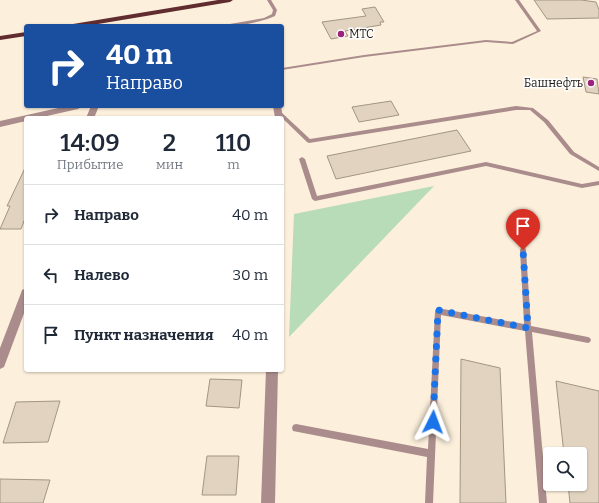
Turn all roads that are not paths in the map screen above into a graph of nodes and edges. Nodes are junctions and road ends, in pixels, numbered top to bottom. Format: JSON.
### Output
{"nodes":[{"id":1,"x":230,"y":0,"type":"edge"},
{"id":2,"x":269,"y":0,"type":"edge"},
{"id":3,"x":517,"y":0,"type":"edge"},
{"id":4,"x":85,"y":24,"type":"edge"},
{"id":5,"x":236,"y":24,"type":"edge"},
{"id":6,"x":24,"y":34,"type":"edge"},
{"id":7,"x":0,"y":38,"type":"edge"},
{"id":8,"x":284,"y":69,"type":"edge"},
{"id":9,"x":69,"y":108,"type":"edge"},
{"id":10,"x":35,"y":116,"type":"edge"},
{"id":11,"x":24,"y":118,"type":"edge"},
{"id":12,"x":284,"y":118,"type":"edge"},
{"id":13,"x":0,"y":124,"type":"edge"},
{"id":14,"x":302,"y":159,"type":"dead end"},
{"id":15,"x":599,"y":169,"type":"edge"},
{"id":16,"x":599,"y":183,"type":"edge"},
{"id":17,"x":523,"y":250,"type":"dead end"},
{"id":18,"x":24,"y":298,"type":"edge"},
{"id":19,"x":528,"y":328,"type":"junction"},
{"id":20,"x":588,"y":340,"type":"dead end"},
{"id":21,"x":0,"y":363,"type":"edge"},
{"id":22,"x":272,"y":372,"type":"edge"},
{"id":23,"x":296,"y":428,"type":"dead end"},
{"id":24,"x":431,"y":454,"type":"junction"},
{"id":25,"x":268,"y":503,"type":"edge"},
{"id":26,"x":429,"y":503,"type":"edge"},
{"id":27,"x":543,"y":503,"type":"edge"}],
"edges":[{"from":1,"to":4,"type":"highway"},
{"from":2,"to":5,"type":"lane"},
{"from":3,"to":8,"type":"lane"},
{"from":6,"to":7,"type":"highway"},
{"from":9,"to":10,"type":"street"},
{"from":11,"to":13,"type":"street"},
{"from":12,"to":15,"type":"lane"},
{"from":14,"to":16,"type":"lane"},
{"from":17,"to":19,"type":"lane"},
{"from":18,"to":21,"type":"street"},
{"from":19,"to":20,"type":"lane"},
{"from":19,"to":24,"type":"lane"},
{"from":19,"to":27,"type":"lane"},
{"from":22,"to":25,"type":"street"},
{"from":23,"to":24,"type":"lane"},
{"from":24,"to":26,"type":"lane"}]}
